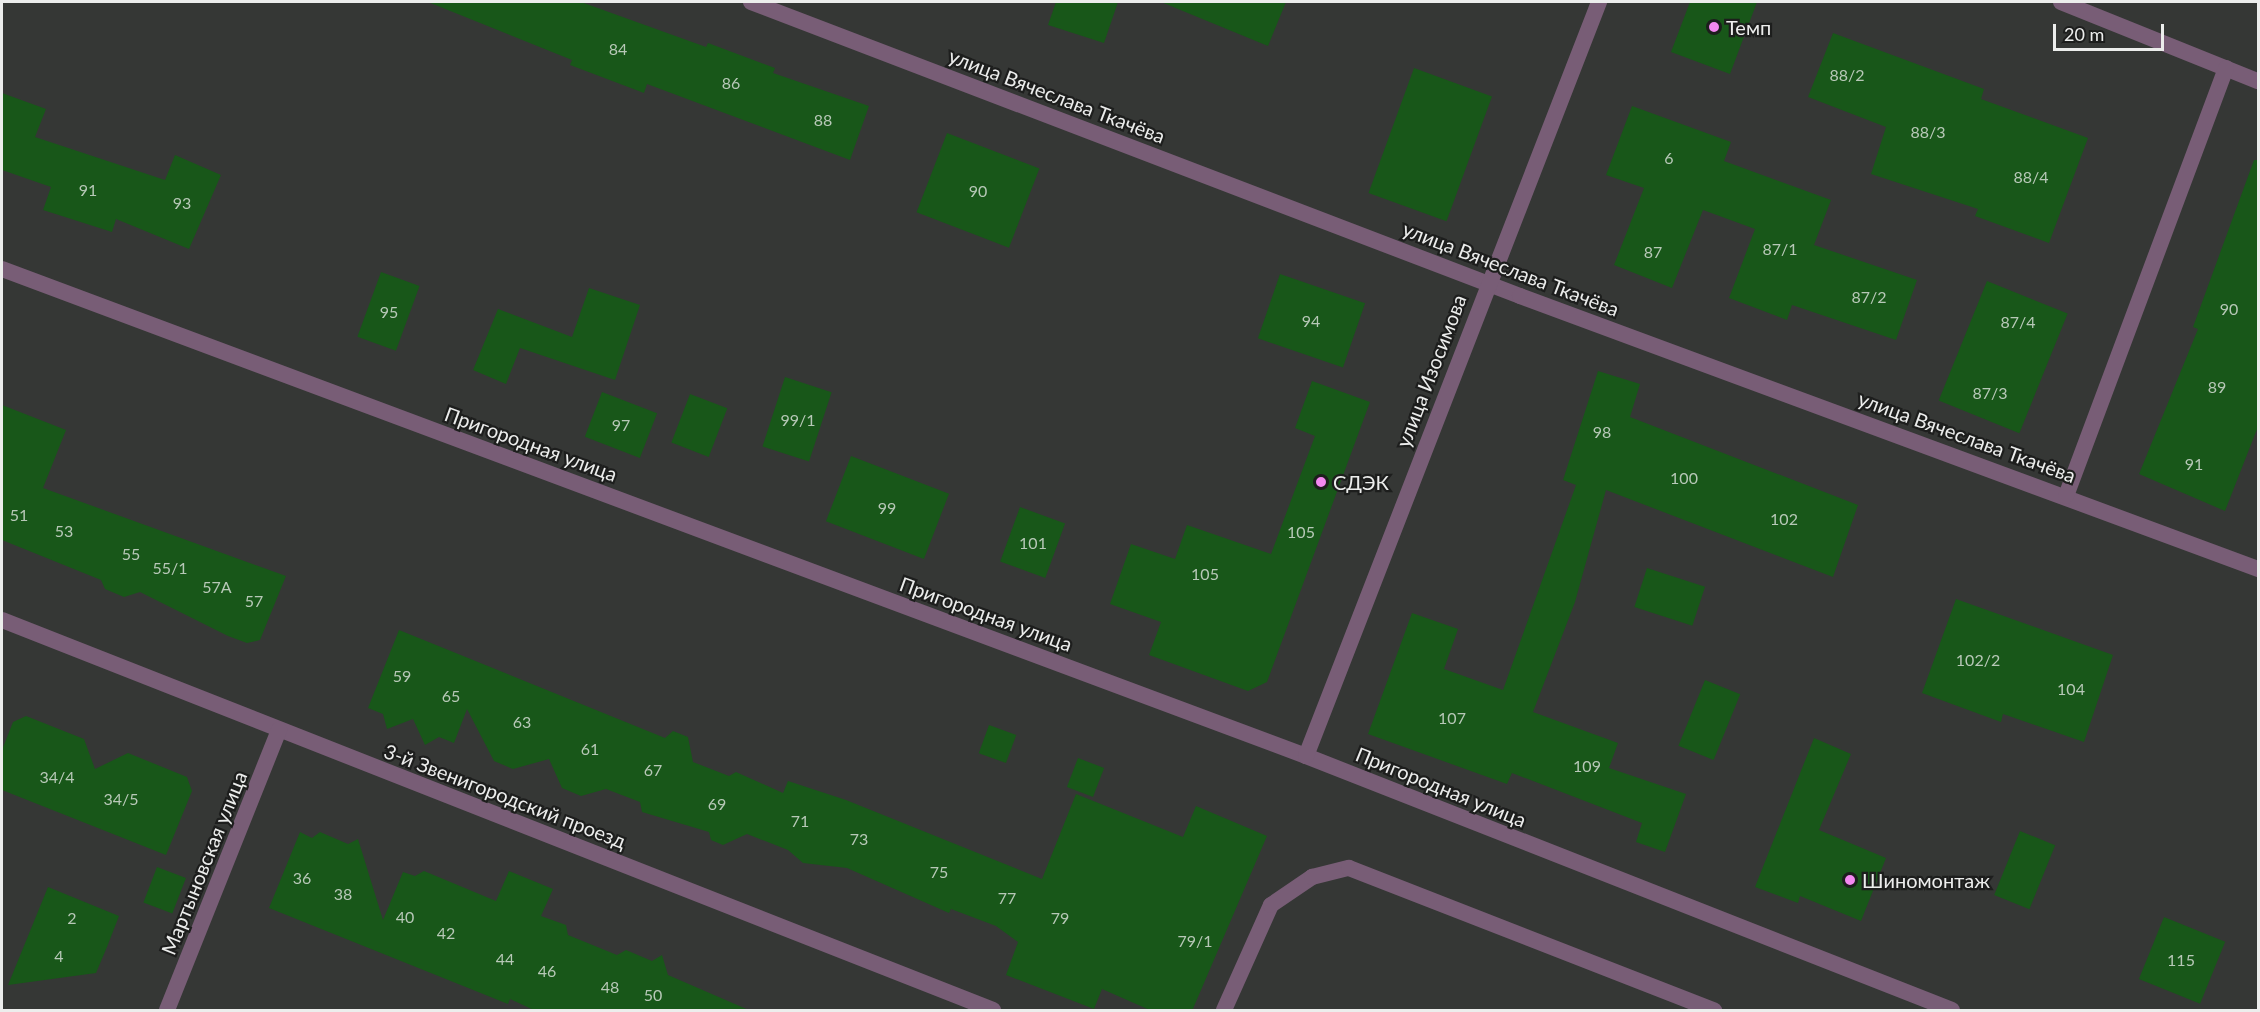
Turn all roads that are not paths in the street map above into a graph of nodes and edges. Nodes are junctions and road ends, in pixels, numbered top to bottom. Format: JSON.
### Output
{"nodes":[{"id":1,"x":751,"y":2,"type":"edge"},
{"id":2,"x":1599,"y":2,"type":"edge"},
{"id":3,"x":2061,"y":2,"type":"edge"},
{"id":4,"x":2226,"y":68,"type":"junction"},
{"id":5,"x":2259,"y":81,"type":"edge"},
{"id":6,"x":2,"y":269,"type":"edge"},
{"id":7,"x":1487,"y":284,"type":"junction"},
{"id":8,"x":2066,"y":496,"type":"junction"},
{"id":9,"x":2259,"y":569,"type":"edge"},
{"id":10,"x":2,"y":620,"type":"edge"},
{"id":11,"x":279,"y":730,"type":"junction"},
{"id":12,"x":1306,"y":756,"type":"junction"},
{"id":13,"x":167,"y":1011,"type":"edge"},
{"id":14,"x":993,"y":1011,"type":"edge"},
{"id":15,"x":1224,"y":1011,"type":"edge"},
{"id":16,"x":1714,"y":1011,"type":"edge"},
{"id":17,"x":1952,"y":1011,"type":"edge"}],
"edges":[{"from":1,"to":7,"type":"street","name":"улица Вячеслава Ткачёва"},
{"from":2,"to":7,"type":"street","name":"улица Изосимова"},
{"from":3,"to":4,"type":"street"},
{"from":4,"to":5,"type":"street"},
{"from":4,"to":8,"type":"street"},
{"from":6,"to":12,"type":"street","name":"Пригородная улица"},
{"from":7,"to":8,"type":"street","name":"улица Вячеслава Ткачёва"},
{"from":7,"to":12,"type":"street","name":"улица Изосимова"},
{"from":8,"to":9,"type":"street","name":"улица Вячеслава Ткачёва"},
{"from":10,"to":11,"type":"street","name":"3-й Звенигородский проезд"},
{"from":11,"to":13,"type":"street","name":"Мартыновская улица"},
{"from":11,"to":14,"type":"street","name":"3-й Звенигородский проезд"},
{"from":12,"to":17,"type":"street","name":"Пригородная улица"},
{"from":15,"to":16,"type":"street"}]}
